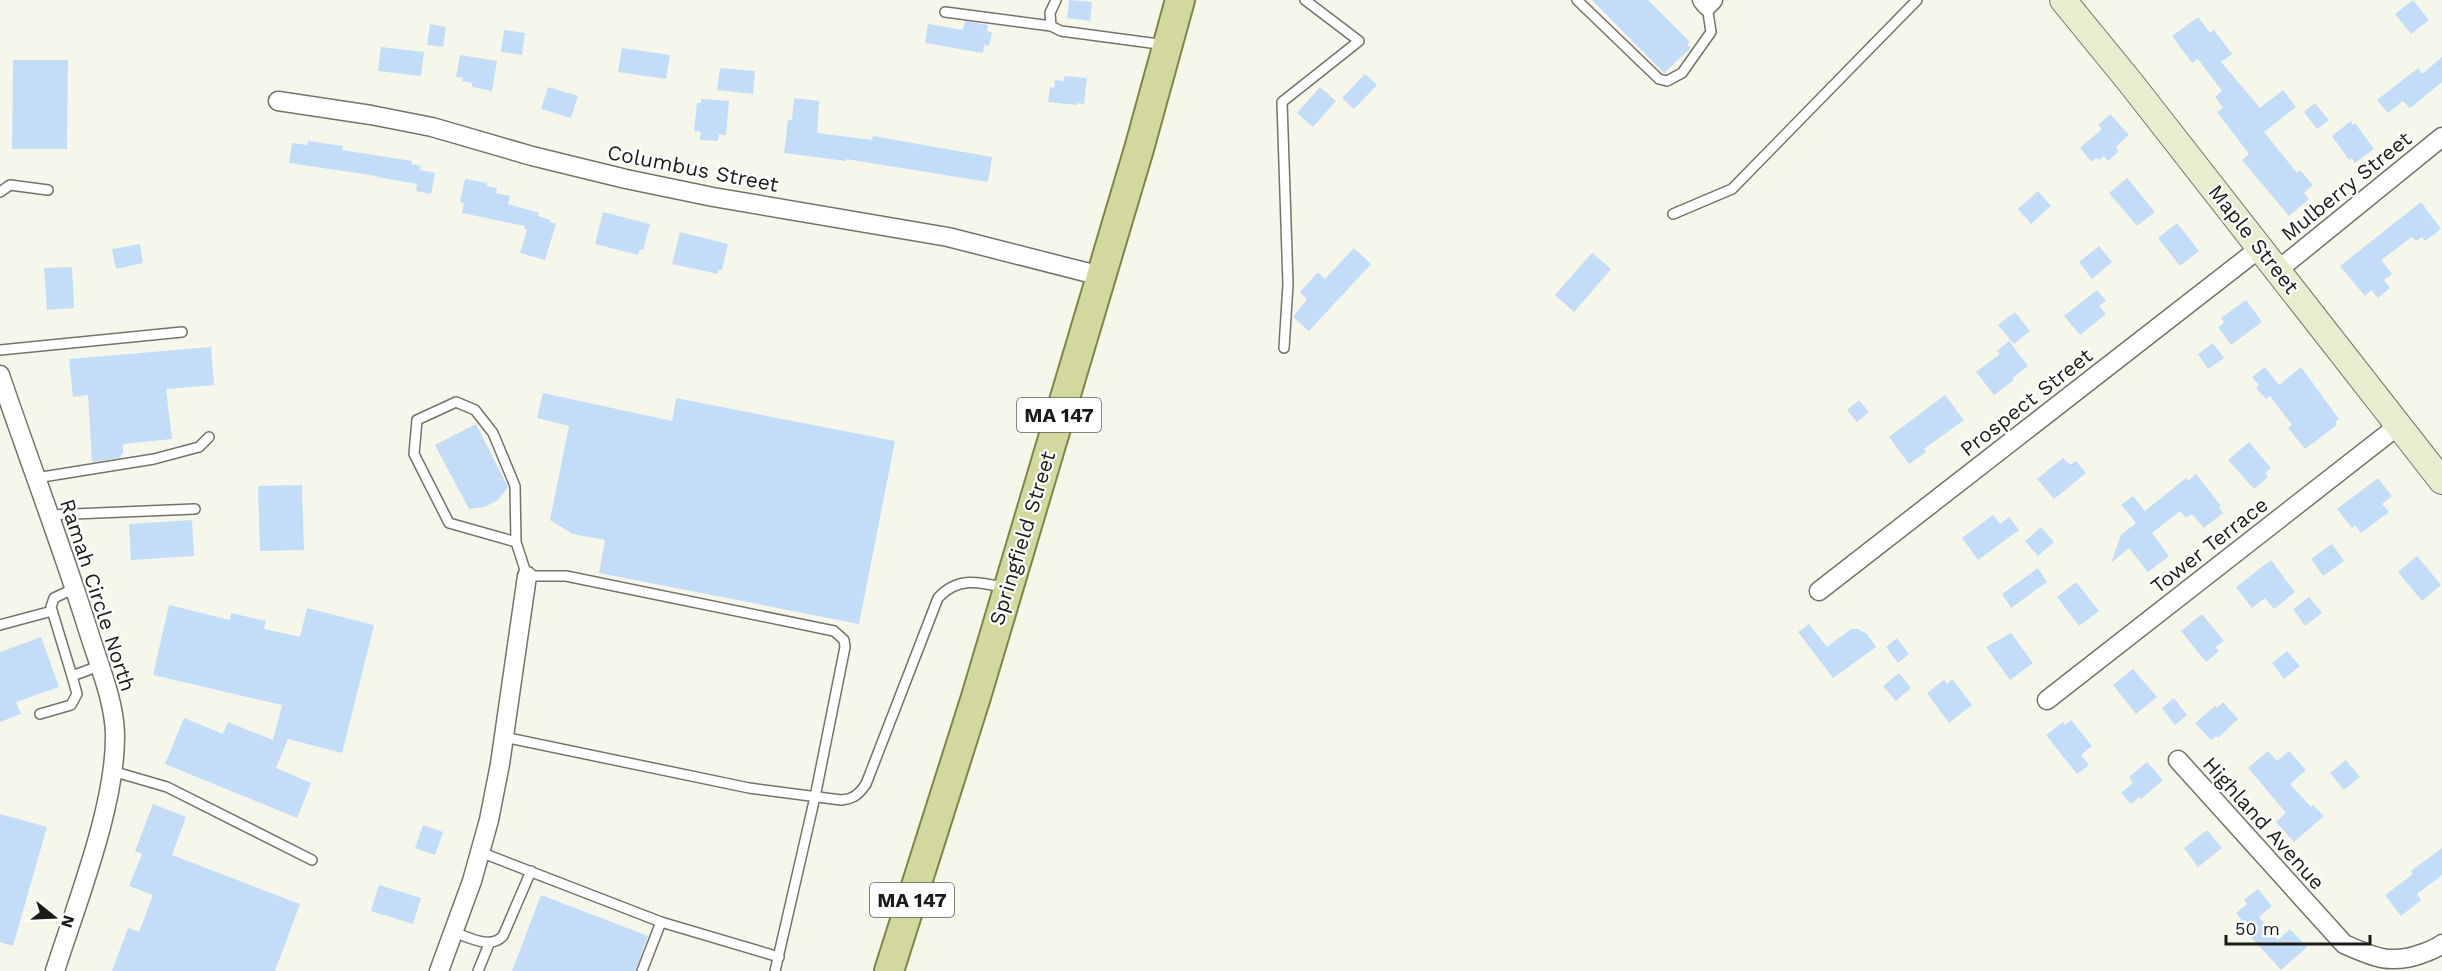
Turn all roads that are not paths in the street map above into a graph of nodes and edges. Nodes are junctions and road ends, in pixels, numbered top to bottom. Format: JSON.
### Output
{"nodes":[{"id":1,"x":1056,"y":0,"type":"edge"},
{"id":2,"x":1174,"y":0,"type":"edge"},
{"id":3,"x":1180,"y":0,"type":"edge"},
{"id":4,"x":1305,"y":0,"type":"edge"},
{"id":5,"x":1577,"y":0,"type":"edge"},
{"id":6,"x":1917,"y":0,"type":"edge"},
{"id":7,"x":2063,"y":0,"type":"edge"},
{"id":8,"x":1707,"y":2,"type":"edge"},
{"id":9,"x":945,"y":12,"type":"dead end"},
{"id":10,"x":1051,"y":26,"type":"junction"},
{"id":11,"x":1168,"y":45,"type":"junction"},
{"id":12,"x":278,"y":101,"type":"dead end"},
{"id":13,"x":2442,"y":137,"type":"edge"},
{"id":14,"x":48,"y":190,"type":"dead end"},
{"id":15,"x":0,"y":192,"type":"edge"},
{"id":16,"x":1673,"y":214,"type":"dead end"},
{"id":17,"x":2260,"y":248,"type":"junction"},
{"id":18,"x":2278,"y":270,"type":"junction"},
{"id":19,"x":1101,"y":276,"type":"junction"},
{"id":20,"x":182,"y":332,"type":"dead end"},
{"id":21,"x":1284,"y":348,"type":"dead end"},
{"id":22,"x":0,"y":350,"type":"edge"},
{"id":23,"x":0,"y":375,"type":"edge"},
{"id":24,"x":2399,"y":425,"type":"junction"},
{"id":25,"x":209,"y":436,"type":"dead end"},
{"id":26,"x":2438,"y":468,"type":"edge"},
{"id":27,"x":36,"y":478,"type":"junction"},
{"id":28,"x":195,"y":508,"type":"dead end"},
{"id":29,"x":49,"y":515,"type":"junction"},
{"id":30,"x":516,"y":542,"type":"junction"},
{"id":31,"x":527,"y":576,"type":"junction"},
{"id":32,"x":75,"y":588,"type":"junction"},
{"id":33,"x":1006,"y":588,"type":"junction"},
{"id":34,"x":1819,"y":591,"type":"dead end"},
{"id":35,"x":52,"y":611,"type":"junction"},
{"id":36,"x":0,"y":626,"type":"edge"},
{"id":37,"x":99,"y":666,"type":"junction"},
{"id":38,"x":72,"y":676,"type":"junction"},
{"id":39,"x":2047,"y":700,"type":"dead end"},
{"id":40,"x":40,"y":714,"type":"dead end"},
{"id":41,"x":504,"y":737,"type":"junction"},
{"id":42,"x":2178,"y":760,"type":"dead end"},
{"id":43,"x":112,"y":771,"type":"junction"},
{"id":44,"x":815,"y":797,"type":"junction"},
{"id":45,"x":480,"y":852,"type":"junction"},
{"id":46,"x":312,"y":860,"type":"dead end"},
{"id":47,"x":531,"y":871,"type":"junction"},
{"id":48,"x":661,"y":922,"type":"junction"},
{"id":49,"x":453,"y":932,"type":"junction"},
{"id":50,"x":489,"y":944,"type":"junction"},
{"id":51,"x":2442,"y":944,"type":"edge"},
{"id":52,"x":779,"y":957,"type":"junction"},
{"id":53,"x":55,"y":971,"type":"edge"},
{"id":54,"x":439,"y":971,"type":"edge"},
{"id":55,"x":478,"y":971,"type":"edge"},
{"id":56,"x":642,"y":971,"type":"edge"},
{"id":57,"x":775,"y":971,"type":"edge"},
{"id":58,"x":889,"y":971,"type":"edge"}],
"edges":[{"from":1,"to":10,"type":"lane"},
{"from":2,"to":3,"type":"lane"},
{"from":3,"to":11,"type":"main road","name":"Springfield Street","number":"MA 147"},
{"from":4,"to":21,"type":"lane"},
{"from":5,"to":8,"type":"lane"},
{"from":6,"to":16,"type":"lane"},
{"from":7,"to":17,"type":"main road","name":"Maple Street"},
{"from":9,"to":10,"type":"lane"},
{"from":10,"to":11,"type":"lane"},
{"from":11,"to":19,"type":"main road","name":"Springfield Street","number":"MA 147"},
{"from":12,"to":19,"type":"street","name":"Columbus Street"},
{"from":13,"to":18,"type":"street","name":"Mulberry Street"},
{"from":14,"to":15,"type":"lane"},
{"from":17,"to":18,"type":"main road","name":"Maple Street"},
{"from":17,"to":34,"type":"street","name":"Prospect Street"},
{"from":18,"to":24,"type":"main road","name":"Maple Street"},
{"from":19,"to":33,"type":"main road","name":"Springfield Street","number":"MA 147"},
{"from":20,"to":22,"type":"lane"},
{"from":23,"to":27,"type":"street","name":"Ramah Circle North"},
{"from":24,"to":26,"type":"main road","name":"Maple Street"},
{"from":24,"to":39,"type":"street","name":"Tower Terrace"},
{"from":25,"to":27,"type":"lane"},
{"from":27,"to":29,"type":"street","name":"Ramah Circle North"},
{"from":28,"to":29,"type":"lane"},
{"from":29,"to":32,"type":"street","name":"Ramah Circle North"},
{"from":30,"to":30,"type":"lane"},
{"from":30,"to":31,"type":"lane"},
{"from":31,"to":41,"type":"street"},
{"from":31,"to":44,"type":"lane"},
{"from":32,"to":35,"type":"lane"},
{"from":32,"to":37,"type":"street","name":"Ramah Circle North"},
{"from":33,"to":44,"type":"lane"},
{"from":33,"to":58,"type":"main road","name":"Springfield Street","number":"MA 147"},
{"from":35,"to":36,"type":"lane"},
{"from":35,"to":38,"type":"lane"},
{"from":37,"to":38,"type":"lane"},
{"from":37,"to":43,"type":"street","name":"Ramah Circle North"},
{"from":38,"to":40,"type":"lane"},
{"from":41,"to":44,"type":"lane"},
{"from":41,"to":45,"type":"street"},
{"from":42,"to":51,"type":"street","name":"Highland Avenue"},
{"from":43,"to":46,"type":"lane"},
{"from":43,"to":53,"type":"street","name":"Ramah Circle North"},
{"from":44,"to":52,"type":"lane"},
{"from":45,"to":47,"type":"lane"},
{"from":45,"to":49,"type":"street"},
{"from":47,"to":48,"type":"lane"},
{"from":47,"to":50,"type":"lane"},
{"from":48,"to":52,"type":"lane"},
{"from":48,"to":56,"type":"lane"},
{"from":49,"to":50,"type":"lane"},
{"from":49,"to":54,"type":"street"},
{"from":50,"to":55,"type":"lane"},
{"from":52,"to":57,"type":"lane"}]}
